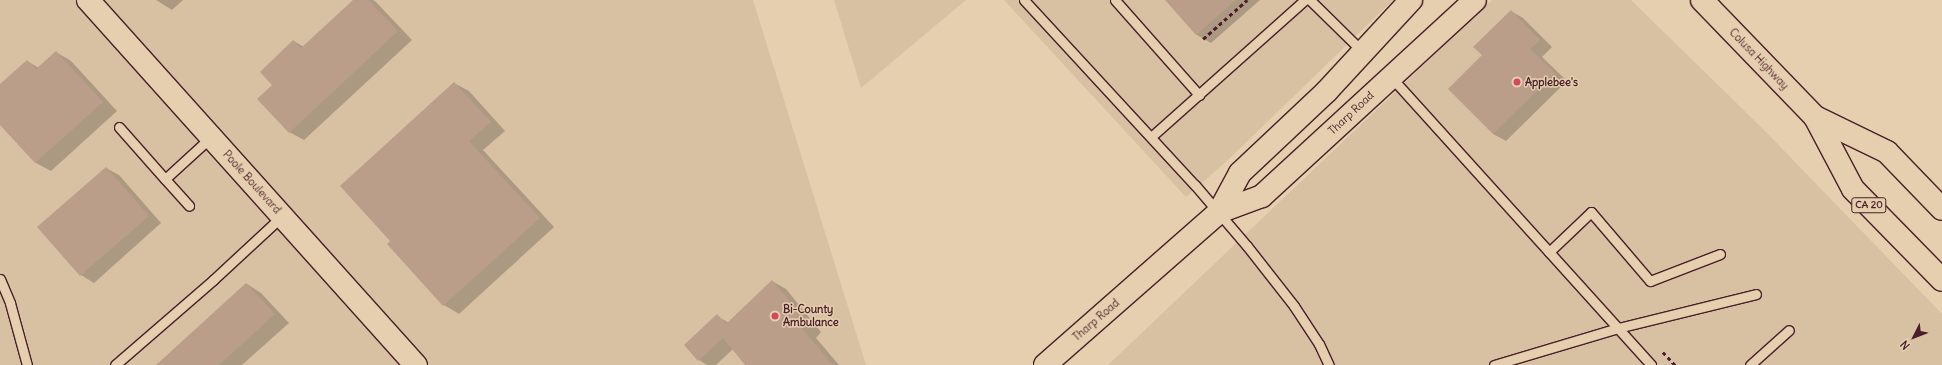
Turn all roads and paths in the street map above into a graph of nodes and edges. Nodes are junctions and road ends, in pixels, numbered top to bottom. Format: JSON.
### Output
{"nodes":[{"id":1,"x":88,"y":0,"type":"edge"},
{"id":2,"x":1024,"y":0,"type":"edge"},
{"id":3,"x":1115,"y":0,"type":"edge"},
{"id":4,"x":1246,"y":0,"type":"edge"},
{"id":5,"x":1305,"y":0,"type":"edge"},
{"id":6,"x":1310,"y":0,"type":"edge"},
{"id":7,"x":1411,"y":0,"type":"edge"},
{"id":8,"x":1475,"y":0,"type":"edge"},
{"id":9,"x":1702,"y":0,"type":"edge"},
{"id":10,"x":1202,"y":39,"type":"dead end"},
{"id":11,"x":1363,"y":52,"type":"junction"},
{"id":12,"x":1391,"y":77,"type":"junction"},
{"id":13,"x":1199,"y":95,"type":"junction"},
{"id":14,"x":1816,"y":117,"type":"junction"},
{"id":15,"x":119,"y":127,"type":"dead end"},
{"id":16,"x":211,"y":137,"type":"junction"},
{"id":17,"x":1151,"y":137,"type":"junction"},
{"id":18,"x":165,"y":179,"type":"junction"},
{"id":19,"x":189,"y":206,"type":"dead end"},
{"id":20,"x":1942,"y":209,"type":"edge"},
{"id":21,"x":1219,"y":212,"type":"junction"},
{"id":22,"x":282,"y":216,"type":"junction"},
{"id":23,"x":1549,"y":252,"type":"junction"},
{"id":24,"x":1720,"y":254,"type":"dead end"},
{"id":25,"x":0,"y":279,"type":"edge"},
{"id":26,"x":1942,"y":280,"type":"edge"},
{"id":27,"x":1756,"y":294,"type":"dead end"},
{"id":28,"x":1618,"y":328,"type":"junction"},
{"id":29,"x":1789,"y":330,"type":"dead end"},
{"id":30,"x":27,"y":365,"type":"edge"},
{"id":31,"x":115,"y":365,"type":"edge"},
{"id":32,"x":416,"y":365,"type":"edge"},
{"id":33,"x":1045,"y":365,"type":"edge"},
{"id":34,"x":1329,"y":365,"type":"edge"},
{"id":35,"x":1494,"y":365,"type":"edge"},
{"id":36,"x":1651,"y":365,"type":"edge"},
{"id":37,"x":1750,"y":365,"type":"edge"}],
"edges":[{"from":1,"to":16,"type":"main road","name":"Poole Boulevard"},
{"from":2,"to":17,"type":"lane"},
{"from":3,"to":13,"type":"lane"},
{"from":4,"to":10,"type":"path"},
{"from":5,"to":13,"type":"lane"},
{"from":6,"to":11,"type":"lane"},
{"from":7,"to":11,"type":"main road","name":"Tharp Road"},
{"from":8,"to":12,"type":"main road","name":"Tharp Road"},
{"from":9,"to":14,"type":"main road","name":"Colusa Highway","number":"CA 20"},
{"from":11,"to":21,"type":"main road","name":"Tharp Road"},
{"from":12,"to":21,"type":"main road","name":"Tharp Road"},
{"from":12,"to":23,"type":"lane"},
{"from":13,"to":17,"type":"lane"},
{"from":14,"to":20,"type":"main road","name":"Colusa Highway","number":"CA 20"},
{"from":14,"to":26,"type":"main road","name":"Colusa Highway","number":"CA 20"},
{"from":15,"to":18,"type":"lane"},
{"from":16,"to":18,"type":"lane"},
{"from":16,"to":22,"type":"main road","name":"Poole Boulevard"},
{"from":17,"to":21,"type":"lane"},
{"from":18,"to":19,"type":"lane"},
{"from":21,"to":33,"type":"main road","name":"Tharp Road"},
{"from":21,"to":34,"type":"lane"},
{"from":22,"to":31,"type":"lane"},
{"from":22,"to":32,"type":"main road","name":"Poole Boulevard"},
{"from":23,"to":24,"type":"lane"},
{"from":23,"to":28,"type":"lane"},
{"from":25,"to":30,"type":"lane"},
{"from":27,"to":28,"type":"lane"},
{"from":28,"to":35,"type":"lane"},
{"from":28,"to":36,"type":"lane"},
{"from":29,"to":37,"type":"lane"}]}
